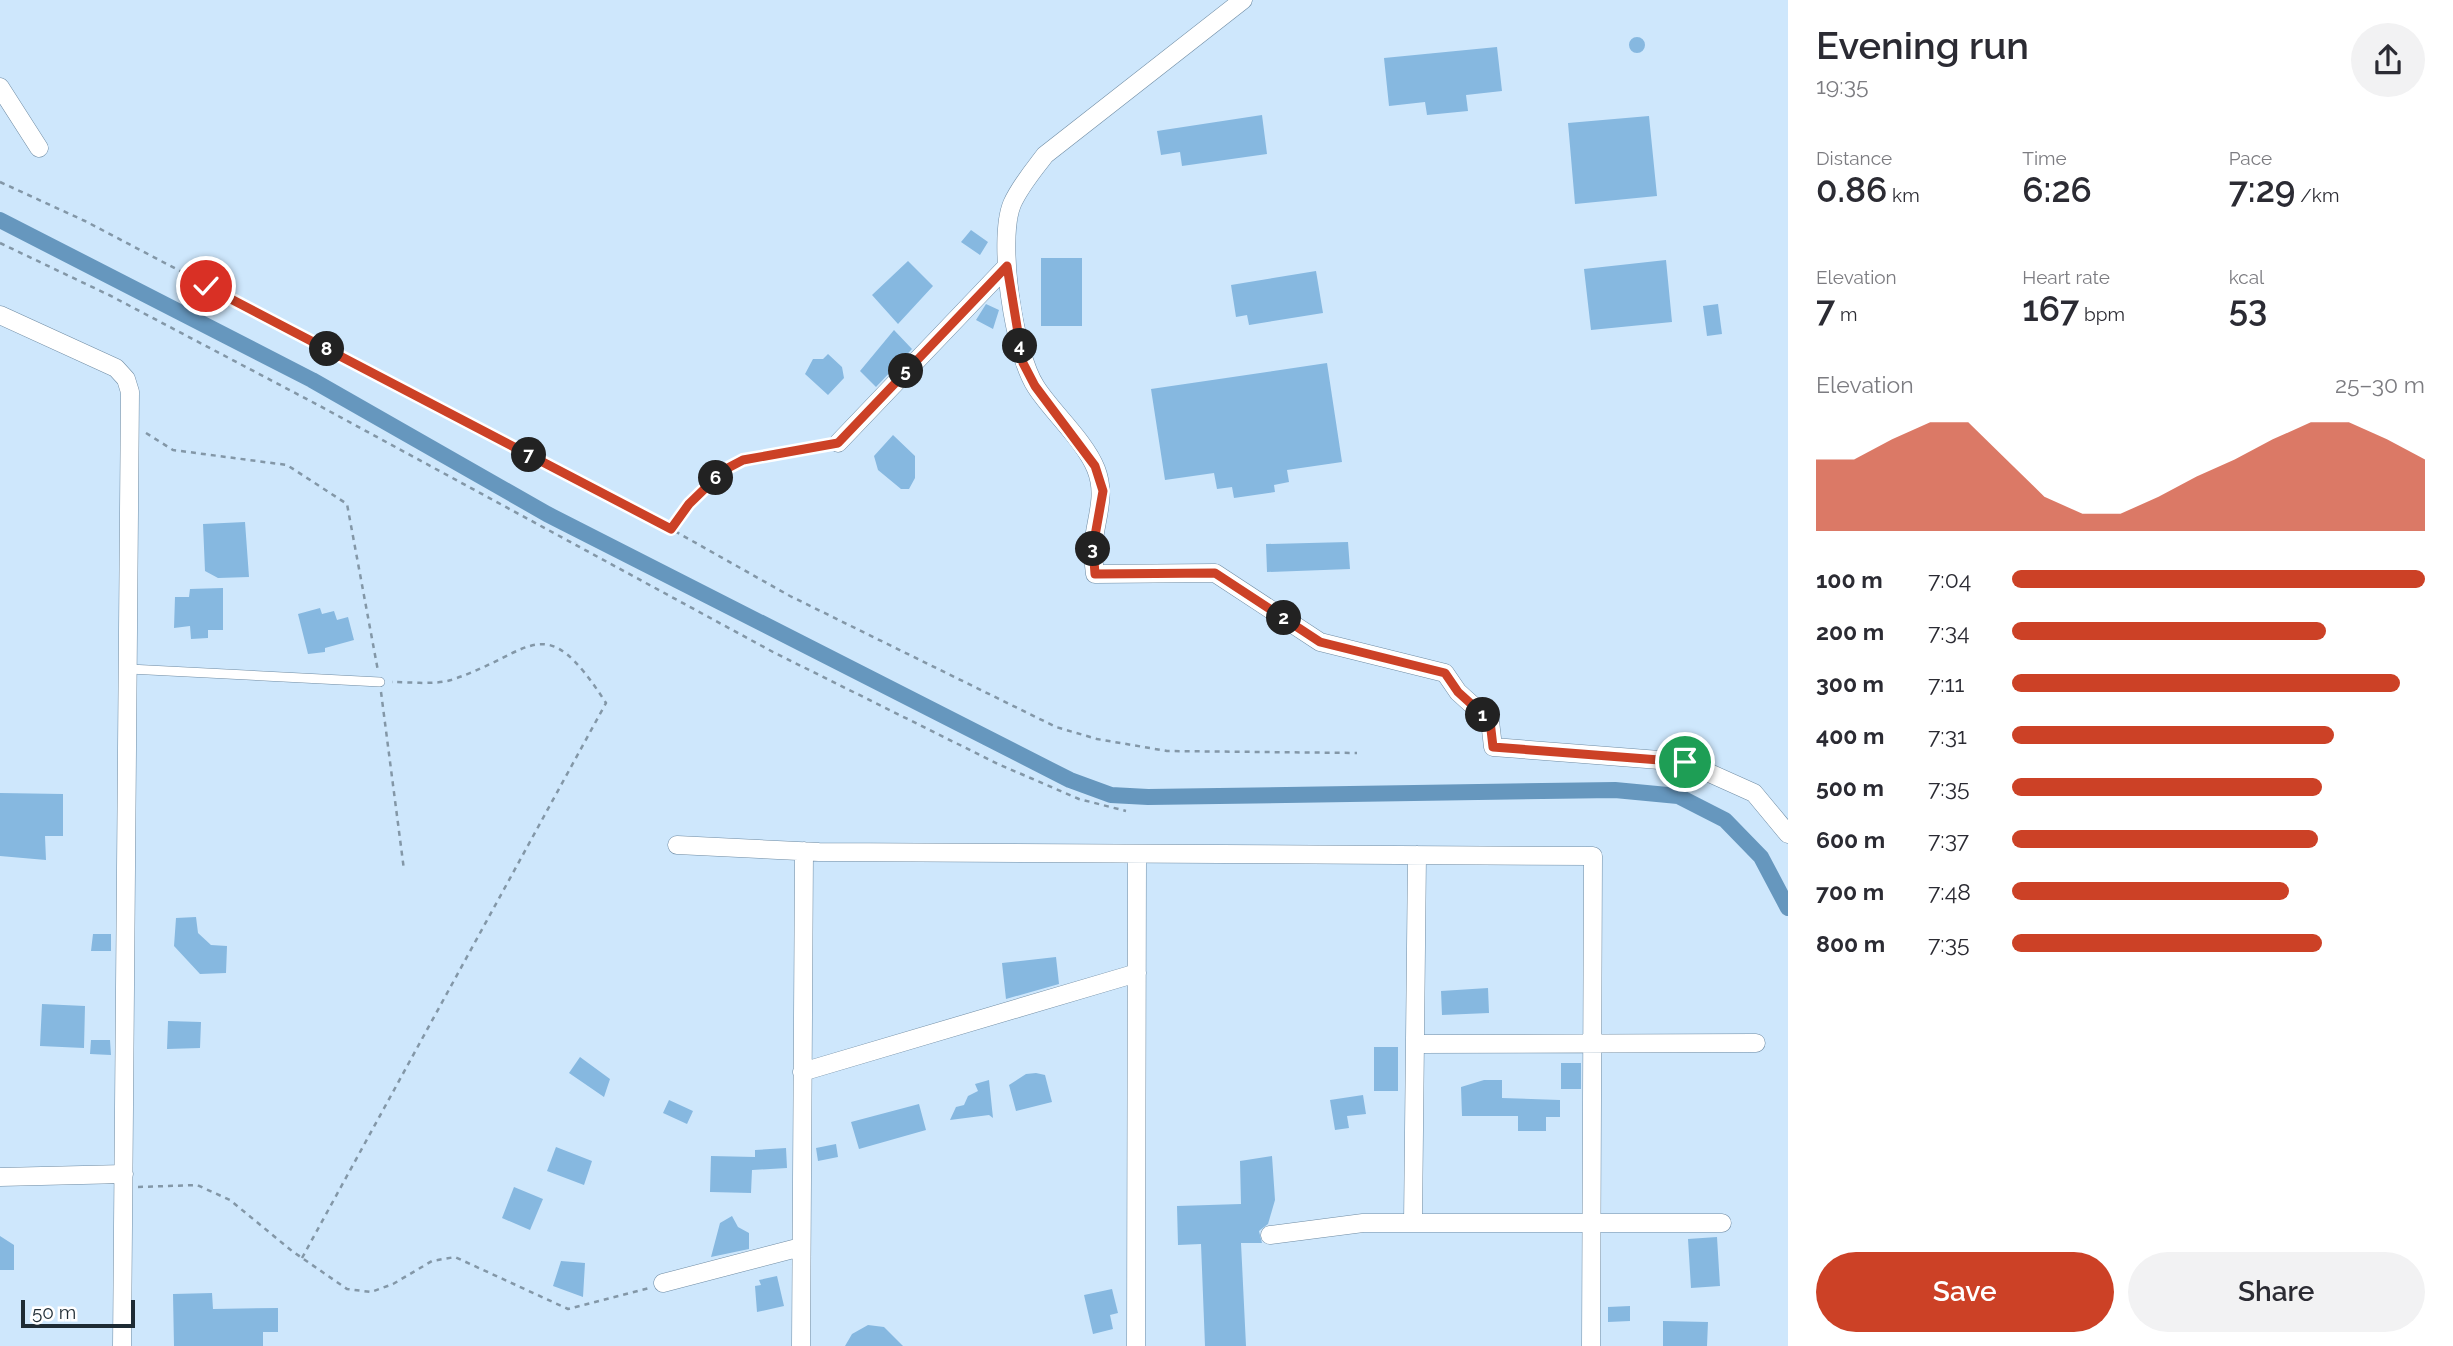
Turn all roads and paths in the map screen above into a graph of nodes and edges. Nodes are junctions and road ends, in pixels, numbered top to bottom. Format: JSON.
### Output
{"nodes":[{"id":1,"x":1243,"y":0,"type":"edge"},
{"id":2,"x":0,"y":87,"type":"edge"},
{"id":3,"x":39,"y":148,"type":"dead end"},
{"id":4,"x":0,"y":182,"type":"edge"},
{"id":5,"x":0,"y":243,"type":"edge"},
{"id":6,"x":1007,"y":266,"type":"junction"},
{"id":7,"x":0,"y":315,"type":"edge"},
{"id":8,"x":131,"y":424,"type":"junction"},
{"id":9,"x":838,"y":443,"type":"joint"},
{"id":10,"x":671,"y":529,"type":"junction"},
{"id":11,"x":129,"y":669,"type":"junction"},
{"id":12,"x":380,"y":682,"type":"junction"},
{"id":13,"x":1357,"y":753,"type":"dead end"},
{"id":14,"x":1126,"y":811,"type":"dead end"},
{"id":15,"x":1788,"y":834,"type":"edge"},
{"id":16,"x":677,"y":845,"type":"dead end"},
{"id":17,"x":804,"y":851,"type":"junction"},
{"id":18,"x":1138,"y":854,"type":"junction"},
{"id":19,"x":1417,"y":855,"type":"junction"},
{"id":20,"x":404,"y":870,"type":"dead end"},
{"id":21,"x":1137,"y":973,"type":"junction"},
{"id":22,"x":1756,"y":1043,"type":"dead end"},
{"id":23,"x":1415,"y":1044,"type":"junction"},
{"id":24,"x":1592,"y":1044,"type":"junction"},
{"id":25,"x":803,"y":1072,"type":"junction"},
{"id":26,"x":0,"y":1177,"type":"edge"},
{"id":27,"x":124,"y":1181,"type":"junction"},
{"id":28,"x":1413,"y":1223,"type":"junction"},
{"id":29,"x":1591,"y":1223,"type":"junction"},
{"id":30,"x":1722,"y":1223,"type":"dead end"},
{"id":31,"x":1270,"y":1235,"type":"dead end"},
{"id":32,"x":802,"y":1247,"type":"junction"},
{"id":33,"x":302,"y":1258,"type":"junction"},
{"id":34,"x":663,"y":1283,"type":"joint"},
{"id":35,"x":122,"y":1346,"type":"edge"},
{"id":36,"x":801,"y":1346,"type":"edge"},
{"id":37,"x":1136,"y":1346,"type":"edge"},
{"id":38,"x":1591,"y":1346,"type":"edge"}],
"edges":[{"from":1,"to":6,"type":"street"},
{"from":2,"to":3,"type":"street"},
{"from":4,"to":10,"type":"path"},
{"from":5,"to":14,"type":"path"},
{"from":6,"to":9,"type":"street"},
{"from":6,"to":15,"type":"street"},
{"from":7,"to":8,"type":"street"},
{"from":8,"to":11,"type":"street"},
{"from":8,"to":12,"type":"path"},
{"from":9,"to":10,"type":"path"},
{"from":10,"to":13,"type":"path"},
{"from":11,"to":12,"type":"lane"},
{"from":11,"to":27,"type":"street"},
{"from":12,"to":20,"type":"path"},
{"from":12,"to":33,"type":"path"},
{"from":16,"to":17,"type":"street"},
{"from":17,"to":18,"type":"street"},
{"from":17,"to":25,"type":"street"},
{"from":18,"to":19,"type":"street"},
{"from":18,"to":21,"type":"street"},
{"from":19,"to":23,"type":"street"},
{"from":19,"to":24,"type":"street"},
{"from":21,"to":25,"type":"street"},
{"from":21,"to":37,"type":"street"},
{"from":22,"to":24,"type":"street"},
{"from":23,"to":24,"type":"street"},
{"from":23,"to":28,"type":"street"},
{"from":24,"to":29,"type":"street"},
{"from":25,"to":32,"type":"street"},
{"from":26,"to":27,"type":"street"},
{"from":27,"to":33,"type":"path"},
{"from":27,"to":35,"type":"street"},
{"from":28,"to":29,"type":"street"},
{"from":28,"to":31,"type":"street"},
{"from":29,"to":30,"type":"street"},
{"from":29,"to":38,"type":"street"},
{"from":32,"to":34,"type":"street"},
{"from":32,"to":36,"type":"street"},
{"from":33,"to":34,"type":"path"}]}
